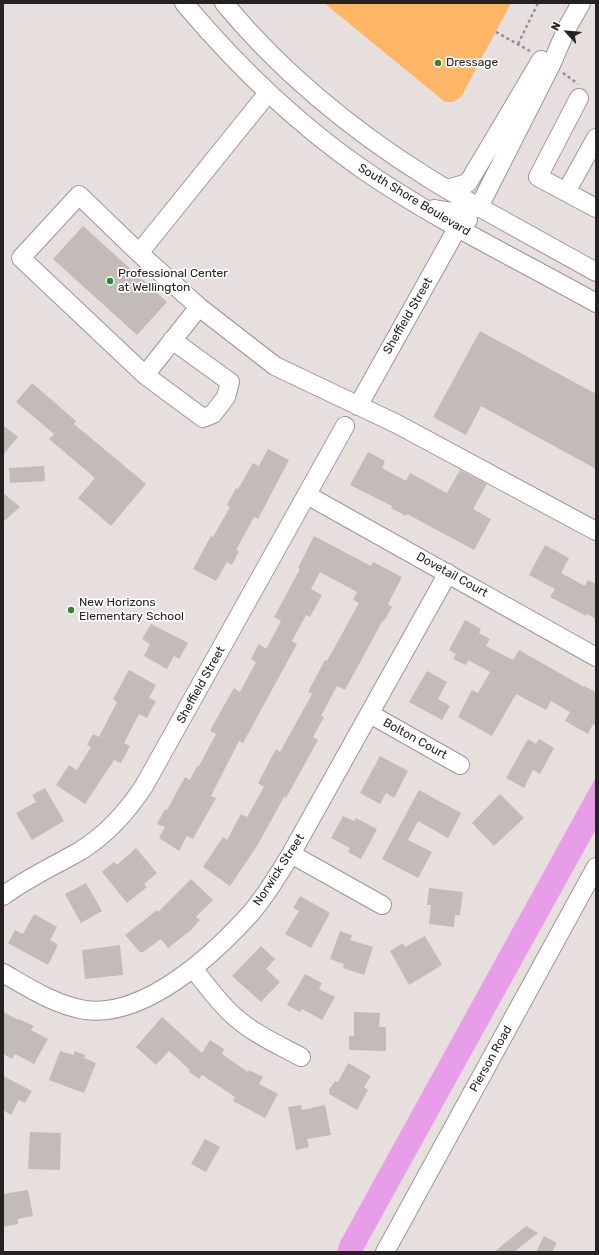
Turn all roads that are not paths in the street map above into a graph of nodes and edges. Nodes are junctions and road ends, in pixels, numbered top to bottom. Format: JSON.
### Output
{"nodes":[{"id":1,"x":184,"y":3,"type":"edge"},
{"id":2,"x":224,"y":3,"type":"edge"},
{"id":3,"x":581,"y":3,"type":"edge"},
{"id":4,"x":567,"y":28,"type":"junction"},
{"id":5,"x":268,"y":92,"type":"junction"},
{"id":6,"x":579,"y":98,"type":"dead end"},
{"id":7,"x":596,"y":138,"type":"edge"},
{"id":8,"x":447,"y":189,"type":"junction"},
{"id":9,"x":566,"y":192,"type":"junction"},
{"id":10,"x":479,"y":206,"type":"junction"},
{"id":11,"x":424,"y":208,"type":"junction"},
{"id":12,"x":596,"y":208,"type":"edge"},
{"id":13,"x":506,"y":222,"type":"junction"},
{"id":14,"x":458,"y":227,"type":"junction"},
{"id":15,"x":138,"y":253,"type":"junction"},
{"id":16,"x":596,"y":272,"type":"edge"},
{"id":17,"x":596,"y":302,"type":"edge"},
{"id":18,"x":199,"y":307,"type":"junction"},
{"id":19,"x":172,"y":340,"type":"junction"},
{"id":20,"x":145,"y":375,"type":"junction"},
{"id":21,"x":358,"y":406,"type":"junction"},
{"id":22,"x":345,"y":426,"type":"dead end"},
{"id":23,"x":308,"y":495,"type":"junction"},
{"id":24,"x":596,"y":531,"type":"edge"},
{"id":25,"x":448,"y":573,"type":"junction"},
{"id":26,"x":596,"y":657,"type":"edge"},
{"id":27,"x":370,"y":714,"type":"junction"},
{"id":28,"x":460,"y":765,"type":"dead end"},
{"id":29,"x":291,"y":854,"type":"junction"},
{"id":30,"x":596,"y":867,"type":"edge"},
{"id":31,"x":3,"y":896,"type":"edge"},
{"id":32,"x":382,"y":905,"type":"dead end"},
{"id":33,"x":193,"y":968,"type":"junction"},
{"id":34,"x":3,"y":973,"type":"edge"},
{"id":35,"x":301,"y":1058,"type":"dead end"},
{"id":36,"x":385,"y":1252,"type":"edge"}],
"edges":[{"from":1,"to":5,"type":"street","name":"South Shore Boulevard"},
{"from":2,"to":8,"type":"street"},
{"from":3,"to":4,"type":"street"},
{"from":4,"to":8,"type":"street"},
{"from":4,"to":10,"type":"street"},
{"from":5,"to":11,"type":"street","name":"South Shore Boulevard"},
{"from":5,"to":15,"type":"street"},
{"from":6,"to":9,"type":"street"},
{"from":7,"to":9,"type":"street"},
{"from":8,"to":10,"type":"street"},
{"from":9,"to":12,"type":"street"},
{"from":10,"to":11,"type":"street"},
{"from":10,"to":13,"type":"street"},
{"from":11,"to":14,"type":"street","name":"South Shore Boulevard"},
{"from":13,"to":14,"type":"street"},
{"from":13,"to":16,"type":"street"},
{"from":14,"to":17,"type":"street","name":"South Shore Boulevard"},
{"from":14,"to":21,"type":"street","name":"Sheffield Street"},
{"from":15,"to":18,"type":"street"},
{"from":15,"to":20,"type":"street"},
{"from":18,"to":19,"type":"street"},
{"from":18,"to":21,"type":"street"},
{"from":19,"to":20,"type":"street"},
{"from":19,"to":20,"type":"street"},
{"from":21,"to":24,"type":"street"},
{"from":22,"to":23,"type":"street","name":"Sheffield Street"},
{"from":23,"to":25,"type":"street","name":"Dovetail Court"},
{"from":23,"to":31,"type":"street","name":"Sheffield Street"},
{"from":25,"to":26,"type":"street","name":"Dovetail Court"},
{"from":25,"to":27,"type":"street","name":"Norwick Street"},
{"from":27,"to":28,"type":"street","name":"Bolton Court"},
{"from":27,"to":29,"type":"street","name":"Norwick Street"},
{"from":29,"to":32,"type":"street"},
{"from":29,"to":33,"type":"street","name":"Norwick Street"},
{"from":30,"to":36,"type":"street","name":"Pierson Road"},
{"from":33,"to":34,"type":"street","name":"Norwick Street"},
{"from":33,"to":35,"type":"street"}]}
